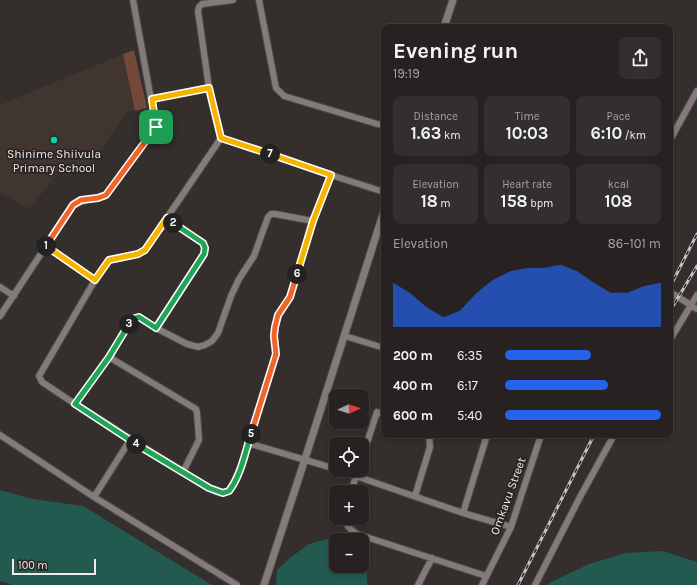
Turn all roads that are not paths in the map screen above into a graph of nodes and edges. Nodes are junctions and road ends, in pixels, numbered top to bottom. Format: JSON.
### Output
{"nodes":[{"id":1,"x":133,"y":0,"type":"edge"},
{"id":2,"x":233,"y":0,"type":"edge"},
{"id":3,"x":259,"y":0,"type":"edge"},
{"id":4,"x":453,"y":0,"type":"edge"},
{"id":5,"x":445,"y":24,"type":"edge"},
{"id":6,"x":209,"y":88,"type":"junction"},
{"id":7,"x":697,"y":91,"type":"edge"},
{"id":8,"x":152,"y":99,"type":"junction"},
{"id":9,"x":381,"y":125,"type":"edge"},
{"id":10,"x":673,"y":135,"type":"edge"},
{"id":11,"x":221,"y":138,"type":"junction"},
{"id":12,"x":331,"y":175,"type":"junction"},
{"id":13,"x":381,"y":191,"type":"edge"},
{"id":14,"x":167,"y":218,"type":"junction"},
{"id":15,"x":313,"y":221,"type":"junction"},
{"id":16,"x":381,"y":221,"type":"edge"},
{"id":17,"x":45,"y":246,"type":"junction"},
{"id":18,"x":95,"y":280,"type":"junction"},
{"id":19,"x":0,"y":287,"type":"edge"},
{"id":20,"x":673,"y":294,"type":"edge"},
{"id":21,"x":697,"y":295,"type":"edge"},
{"id":22,"x":14,"y":296,"type":"junction"},
{"id":23,"x":694,"y":307,"type":"edge"},
{"id":24,"x":0,"y":316,"type":"edge"},
{"id":25,"x":156,"y":328,"type":"junction"},
{"id":26,"x":345,"y":336,"type":"junction"},
{"id":27,"x":673,"y":336,"type":"edge"},
{"id":28,"x":381,"y":347,"type":"edge"},
{"id":29,"x":109,"y":357,"type":"junction"},
{"id":30,"x":75,"y":404,"type":"junction"},
{"id":31,"x":381,"y":414,"type":"edge"},
{"id":32,"x":0,"y":435,"type":"edge"},
{"id":33,"x":369,"y":437,"type":"edge"},
{"id":34,"x":429,"y":438,"type":"edge"},
{"id":35,"x":486,"y":438,"type":"edge"},
{"id":36,"x":541,"y":438,"type":"edge"},
{"id":37,"x":612,"y":438,"type":"edge"},
{"id":38,"x":130,"y":440,"type":"junction"},
{"id":39,"x":248,"y":443,"type":"junction"},
{"id":40,"x":305,"y":460,"type":"junction"},
{"id":41,"x":329,"y":468,"type":"edge"},
{"id":42,"x":182,"y":472,"type":"junction"},
{"id":43,"x":367,"y":477,"type":"edge"},
{"id":44,"x":415,"y":496,"type":"junction"},
{"id":45,"x":94,"y":497,"type":"junction"},
{"id":46,"x":463,"y":513,"type":"junction"},
{"id":47,"x":347,"y":525,"type":"edge"},
{"id":48,"x":511,"y":527,"type":"junction"},
{"id":49,"x":432,"y":558,"type":"junction"},
{"id":50,"x":486,"y":576,"type":"junction"},
{"id":51,"x":236,"y":585,"type":"edge"},
{"id":52,"x":264,"y":585,"type":"edge"},
{"id":53,"x":418,"y":585,"type":"edge"},
{"id":54,"x":482,"y":585,"type":"edge"},
{"id":55,"x":535,"y":585,"type":"edge"}],
"edges":[{"from":1,"to":8,"type":"street"},
{"from":2,"to":6,"type":"street"},
{"from":3,"to":9,"type":"street"},
{"from":4,"to":5,"type":"street"},
{"from":6,"to":8,"type":"street"},
{"from":6,"to":11,"type":"street"},
{"from":7,"to":10,"type":"street"},
{"from":8,"to":17,"type":"street"},
{"from":11,"to":12,"type":"street"},
{"from":11,"to":14,"type":"street"},
{"from":12,"to":13,"type":"street"},
{"from":12,"to":15,"type":"street"},
{"from":14,"to":18,"type":"street"},
{"from":14,"to":25,"type":"street"},
{"from":15,"to":25,"type":"street"},
{"from":15,"to":39,"type":"street"},
{"from":16,"to":26,"type":"street"},
{"from":17,"to":18,"type":"street"},
{"from":17,"to":22,"type":"street"},
{"from":18,"to":30,"type":"street"},
{"from":19,"to":22,"type":"street"},
{"from":20,"to":23,"type":"street"},
{"from":21,"to":23,"type":"street"},
{"from":22,"to":24,"type":"street"},
{"from":23,"to":27,"type":"street"},
{"from":25,"to":29,"type":"street"},
{"from":26,"to":28,"type":"street"},
{"from":26,"to":40,"type":"street"},
{"from":29,"to":30,"type":"street"},
{"from":29,"to":42,"type":"street"},
{"from":30,"to":38,"type":"street"},
{"from":31,"to":33,"type":"street"},
{"from":32,"to":45,"type":"street"},
{"from":34,"to":44,"type":"street"},
{"from":35,"to":46,"type":"street"},
{"from":36,"to":48,"type":"street","name":"Omkavu Street"},
{"from":37,"to":55,"type":"street"},
{"from":38,"to":42,"type":"street"},
{"from":38,"to":45,"type":"street"},
{"from":39,"to":40,"type":"street"},
{"from":39,"to":42,"type":"street"},
{"from":40,"to":41,"type":"street"},
{"from":40,"to":52,"type":"street"},
{"from":43,"to":44,"type":"street"},
{"from":44,"to":46,"type":"street"},
{"from":45,"to":51,"type":"street"},
{"from":46,"to":48,"type":"street"},
{"from":47,"to":49,"type":"street"},
{"from":48,"to":50,"type":"street","name":"Omkavu Street"},
{"from":49,"to":50,"type":"street"},
{"from":49,"to":53,"type":"street"},
{"from":50,"to":54,"type":"street","name":"Omkavu Street"}]}
